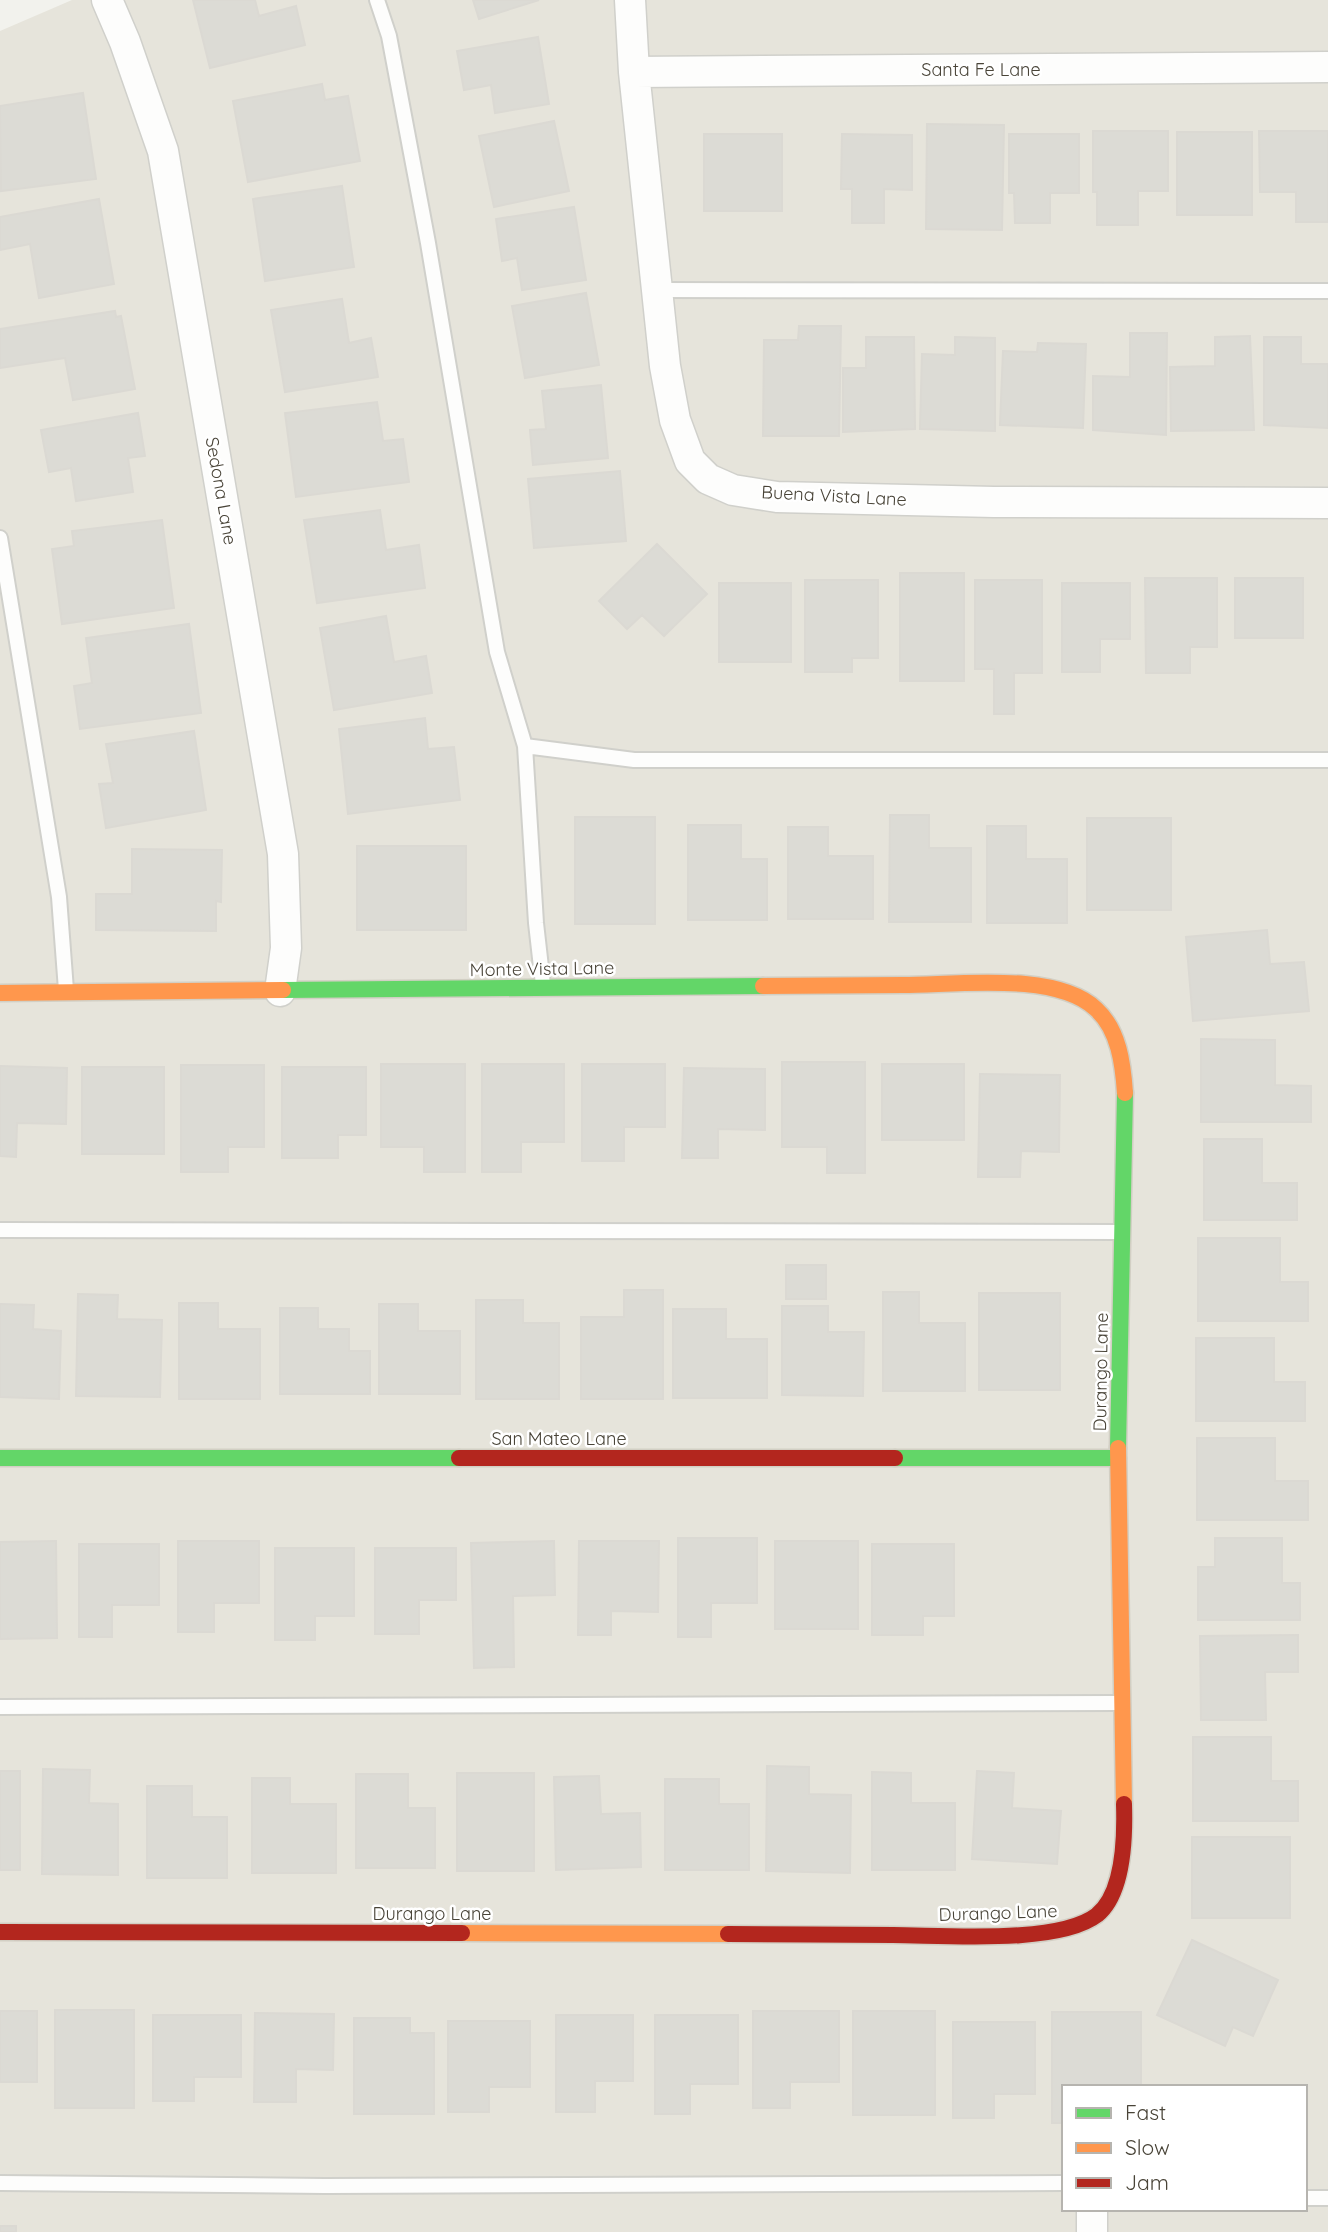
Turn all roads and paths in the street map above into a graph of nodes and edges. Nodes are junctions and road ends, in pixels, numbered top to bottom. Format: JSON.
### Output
{"nodes":[{"id":1,"x":107,"y":0,"type":"edge"},
{"id":2,"x":377,"y":0,"type":"edge"},
{"id":3,"x":630,"y":0,"type":"edge"},
{"id":4,"x":1328,"y":67,"type":"edge"},
{"id":5,"x":634,"y":72,"type":"junction"},
{"id":6,"x":657,"y":290,"type":"junction"},
{"id":7,"x":1328,"y":291,"type":"edge"},
{"id":8,"x":1328,"y":503,"type":"edge"},
{"id":9,"x":0,"y":538,"type":"edge"},
{"id":10,"x":526,"y":746,"type":"junction"},
{"id":11,"x":1328,"y":760,"type":"edge"},
{"id":12,"x":544,"y":988,"type":"junction"},
{"id":13,"x":281,"y":991,"type":"junction"},
{"id":14,"x":0,"y":993,"type":"edge"},
{"id":15,"x":66,"y":993,"type":"junction"},
{"id":16,"x":1082,"y":997,"type":"joint"},
{"id":17,"x":0,"y":1230,"type":"edge"},
{"id":18,"x":1123,"y":1232,"type":"junction"},
{"id":19,"x":0,"y":1458,"type":"edge"},
{"id":20,"x":1118,"y":1458,"type":"junction"},
{"id":21,"x":1121,"y":1703,"type":"junction"},
{"id":22,"x":0,"y":1706,"type":"edge"},
{"id":23,"x":0,"y":1932,"type":"edge"},
{"id":24,"x":0,"y":2183,"type":"edge"},
{"id":25,"x":1062,"y":2183,"type":"edge"},
{"id":26,"x":1328,"y":2197,"type":"edge"},
{"id":27,"x":1307,"y":2198,"type":"edge"},
{"id":28,"x":1092,"y":2211,"type":"edge"},
{"id":29,"x":1092,"y":2232,"type":"edge"}],
"edges":[{"from":1,"to":13,"type":"street","name":"Sedona Lane"},
{"from":2,"to":10,"type":"lane"},
{"from":3,"to":5,"type":"street","name":"Buena Vista Lane"},
{"from":4,"to":5,"type":"street","name":"Santa Fe Lane"},
{"from":5,"to":6,"type":"street","name":"Buena Vista Lane"},
{"from":6,"to":7,"type":"lane"},
{"from":6,"to":8,"type":"street","name":"Buena Vista Lane"},
{"from":9,"to":15,"type":"lane"},
{"from":10,"to":11,"type":"lane"},
{"from":10,"to":12,"type":"lane"},
{"from":12,"to":13,"type":"street","name":"Monte Vista Lane"},
{"from":12,"to":16,"type":"street","name":"Monte Vista Lane"},
{"from":13,"to":15,"type":"street","name":"Monte Vista Lane"},
{"from":14,"to":15,"type":"street","name":"Monte Vista Lane"},
{"from":16,"to":18,"type":"street","name":"Durango Lane"},
{"from":17,"to":18,"type":"lane"},
{"from":18,"to":20,"type":"street","name":"Durango Lane"},
{"from":19,"to":20,"type":"street","name":"San Mateo Lane"},
{"from":20,"to":21,"type":"street","name":"Durango Lane"},
{"from":21,"to":22,"type":"lane"},
{"from":21,"to":23,"type":"street","name":"Durango Lane"},
{"from":24,"to":25,"type":"lane"},
{"from":26,"to":27,"type":"lane"},
{"from":28,"to":29,"type":"street"}]}
